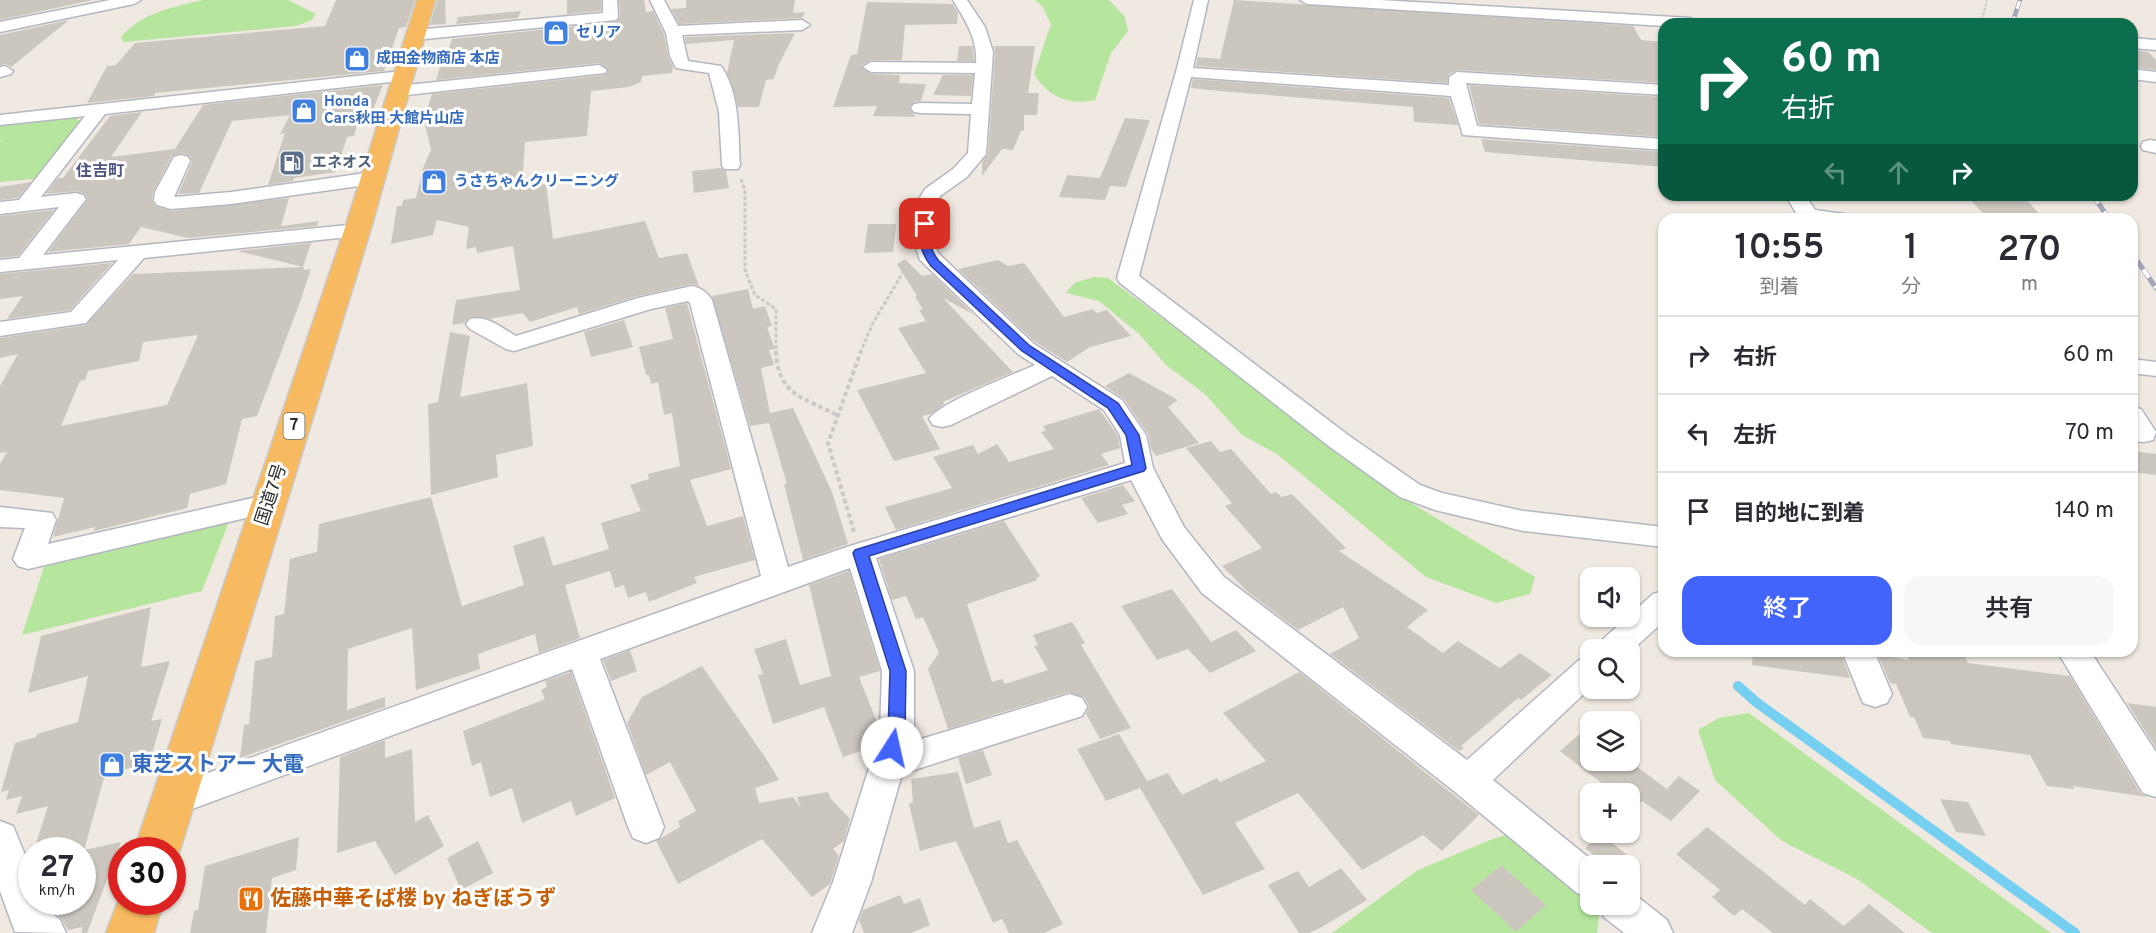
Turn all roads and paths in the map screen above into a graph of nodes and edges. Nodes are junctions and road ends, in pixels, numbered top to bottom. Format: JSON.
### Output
{"nodes":[{"id":1,"x":135,"y":0,"type":"edge"},
{"id":2,"x":426,"y":0,"type":"edge"},
{"id":3,"x":610,"y":0,"type":"edge"},
{"id":4,"x":657,"y":0,"type":"edge"},
{"id":5,"x":960,"y":0,"type":"edge"},
{"id":6,"x":1202,"y":0,"type":"edge"},
{"id":7,"x":1305,"y":0,"type":"edge"},
{"id":8,"x":1987,"y":0,"type":"edge"},
{"id":9,"x":1682,"y":8,"type":"dead end"},
{"id":10,"x":1301,"y":18,"type":"dead end"},
{"id":11,"x":1689,"y":18,"type":"edge"},
{"id":12,"x":1982,"y":18,"type":"edge"},
{"id":13,"x":1658,"y":21,"type":"edge"},
{"id":14,"x":669,"y":24,"type":"junction"},
{"id":15,"x":802,"y":25,"type":"dead end"},
{"id":16,"x":0,"y":27,"type":"edge"},
{"id":17,"x":415,"y":35,"type":"junction"},
{"id":18,"x":2138,"y":44,"type":"edge"},
{"id":19,"x":2156,"y":45,"type":"edge"},
{"id":20,"x":871,"y":67,"type":"dead end"},
{"id":21,"x":985,"y":68,"type":"junction"},
{"id":22,"x":599,"y":70,"type":"dead end"},
{"id":23,"x":1184,"y":72,"type":"junction"},
{"id":24,"x":2138,"y":75,"type":"edge"},
{"id":25,"x":2156,"y":77,"type":"edge"},
{"id":26,"x":400,"y":84,"type":"junction"},
{"id":27,"x":1658,"y":90,"type":"edge"},
{"id":28,"x":1458,"y":91,"type":"junction"},
{"id":29,"x":100,"y":108,"type":"junction"},
{"id":30,"x":920,"y":108,"type":"dead end"},
{"id":31,"x":980,"y":109,"type":"junction"},
{"id":32,"x":0,"y":120,"type":"edge"},
{"id":33,"x":1658,"y":145,"type":"edge"},
{"id":34,"x":181,"y":161,"type":"dead end"},
{"id":35,"x":731,"y":165,"type":"joint"},
{"id":36,"x":373,"y":178,"type":"junction"},
{"id":37,"x":25,"y":205,"type":"junction"},
{"id":38,"x":0,"y":208,"type":"edge"},
{"id":39,"x":358,"y":230,"type":"junction"},
{"id":40,"x":138,"y":252,"type":"junction"},
{"id":41,"x":928,"y":255,"type":"junction"},
{"id":42,"x":26,"y":263,"type":"junction"},
{"id":43,"x":0,"y":266,"type":"edge"},
{"id":44,"x":478,"y":324,"type":"dead end"},
{"id":45,"x":0,"y":329,"type":"edge"},
{"id":46,"x":1054,"y":366,"type":"junction"},
{"id":47,"x":2138,"y":367,"type":"edge"},
{"id":48,"x":2156,"y":369,"type":"edge"},
{"id":49,"x":838,"y":416,"type":"junction"},
{"id":50,"x":942,"y":419,"type":"dead end"},
{"id":51,"x":2138,"y":424,"type":"edge"},
{"id":52,"x":2138,"y":434,"type":"edge"},
{"id":53,"x":1139,"y":468,"type":"junction"},
{"id":54,"x":270,"y":503,"type":"junction"},
{"id":55,"x":0,"y":517,"type":"edge"},
{"id":56,"x":1658,"y":536,"type":"edge"},
{"id":57,"x":860,"y":553,"type":"junction"},
{"id":58,"x":777,"y":582,"type":"junction"},
{"id":59,"x":1658,"y":607,"type":"edge"},
{"id":60,"x":1623,"y":639,"type":"edge"},
{"id":61,"x":582,"y":653,"type":"junction"},
{"id":62,"x":1860,"y":657,"type":"edge"},
{"id":63,"x":2077,"y":657,"type":"edge"},
{"id":64,"x":1580,"y":678,"type":"edge"},
{"id":65,"x":1875,"y":694,"type":"dead end"},
{"id":66,"x":1070,"y":707,"type":"dead end"},
{"id":67,"x":887,"y":764,"type":"junction"},
{"id":68,"x":1468,"y":781,"type":"junction"},
{"id":69,"x":2156,"y":782,"type":"edge"},
{"id":70,"x":173,"y":801,"type":"junction"},
{"id":71,"x":646,"y":826,"type":"dead end"},
{"id":72,"x":0,"y":837,"type":"edge"},
{"id":73,"x":161,"y":837,"type":"edge"},
{"id":74,"x":1580,"y":873,"type":"edge"},
{"id":75,"x":136,"y":915,"type":"edge"},
{"id":76,"x":1631,"y":915,"type":"edge"},
{"id":77,"x":46,"y":933,"type":"edge"},
{"id":78,"x":130,"y":933,"type":"edge"},
{"id":79,"x":832,"y":933,"type":"edge"},
{"id":80,"x":1653,"y":933,"type":"edge"}],
"edges":[{"from":1,"to":16,"type":"street"},
{"from":2,"to":17,"type":"highway","name":"国道7号","number":"7"},
{"from":3,"to":17,"type":"street"},
{"from":4,"to":14,"type":"street"},
{"from":5,"to":21,"type":"street"},
{"from":6,"to":23,"type":"street"},
{"from":7,"to":10,"type":"street"},
{"from":7,"to":13,"type":"street"},
{"from":8,"to":12,"type":"path"},
{"from":9,"to":11,"type":"street"},
{"from":14,"to":15,"type":"street"},
{"from":14,"to":35,"type":"street"},
{"from":17,"to":26,"type":"highway","name":"国道7号","number":"7"},
{"from":18,"to":19,"type":"street"},
{"from":20,"to":21,"type":"street"},
{"from":21,"to":31,"type":"street"},
{"from":22,"to":26,"type":"street"},
{"from":23,"to":28,"type":"street"},
{"from":23,"to":56,"type":"street"},
{"from":24,"to":25,"type":"street"},
{"from":26,"to":29,"type":"street"},
{"from":26,"to":36,"type":"highway","name":"国道7号","number":"7"},
{"from":27,"to":28,"type":"street"},
{"from":28,"to":33,"type":"street"},
{"from":29,"to":32,"type":"street"},
{"from":29,"to":37,"type":"street"},
{"from":30,"to":31,"type":"street"},
{"from":31,"to":41,"type":"street"},
{"from":34,"to":36,"type":"street"},
{"from":35,"to":49,"type":"path"},
{"from":36,"to":39,"type":"highway","name":"国道7号","number":"7"},
{"from":37,"to":38,"type":"street"},
{"from":37,"to":42,"type":"street"},
{"from":39,"to":40,"type":"street"},
{"from":39,"to":54,"type":"highway","name":"国道7号","number":"7"},
{"from":40,"to":42,"type":"street"},
{"from":40,"to":45,"type":"street"},
{"from":41,"to":46,"type":"street"},
{"from":41,"to":49,"type":"path"},
{"from":42,"to":43,"type":"street"},
{"from":44,"to":58,"type":"street"},
{"from":46,"to":50,"type":"street"},
{"from":46,"to":53,"type":"street"},
{"from":47,"to":48,"type":"street"},
{"from":49,"to":57,"type":"path"},
{"from":51,"to":52,"type":"street"},
{"from":53,"to":57,"type":"street"},
{"from":53,"to":68,"type":"street"},
{"from":54,"to":55,"type":"street"},
{"from":54,"to":70,"type":"highway","name":"国道7号","number":"7"},
{"from":57,"to":58,"type":"street"},
{"from":57,"to":67,"type":"street"},
{"from":58,"to":61,"type":"street"},
{"from":59,"to":60,"type":"street"},
{"from":61,"to":70,"type":"street"},
{"from":61,"to":71,"type":"street"},
{"from":62,"to":65,"type":"street"},
{"from":63,"to":69,"type":"street"},
{"from":64,"to":68,"type":"street"},
{"from":66,"to":67,"type":"street"},
{"from":67,"to":79,"type":"street"},
{"from":68,"to":74,"type":"street"},
{"from":70,"to":73,"type":"highway","name":"国道7号","number":"7"},
{"from":72,"to":77,"type":"street"},
{"from":75,"to":78,"type":"highway"},
{"from":76,"to":80,"type":"street"}]}
